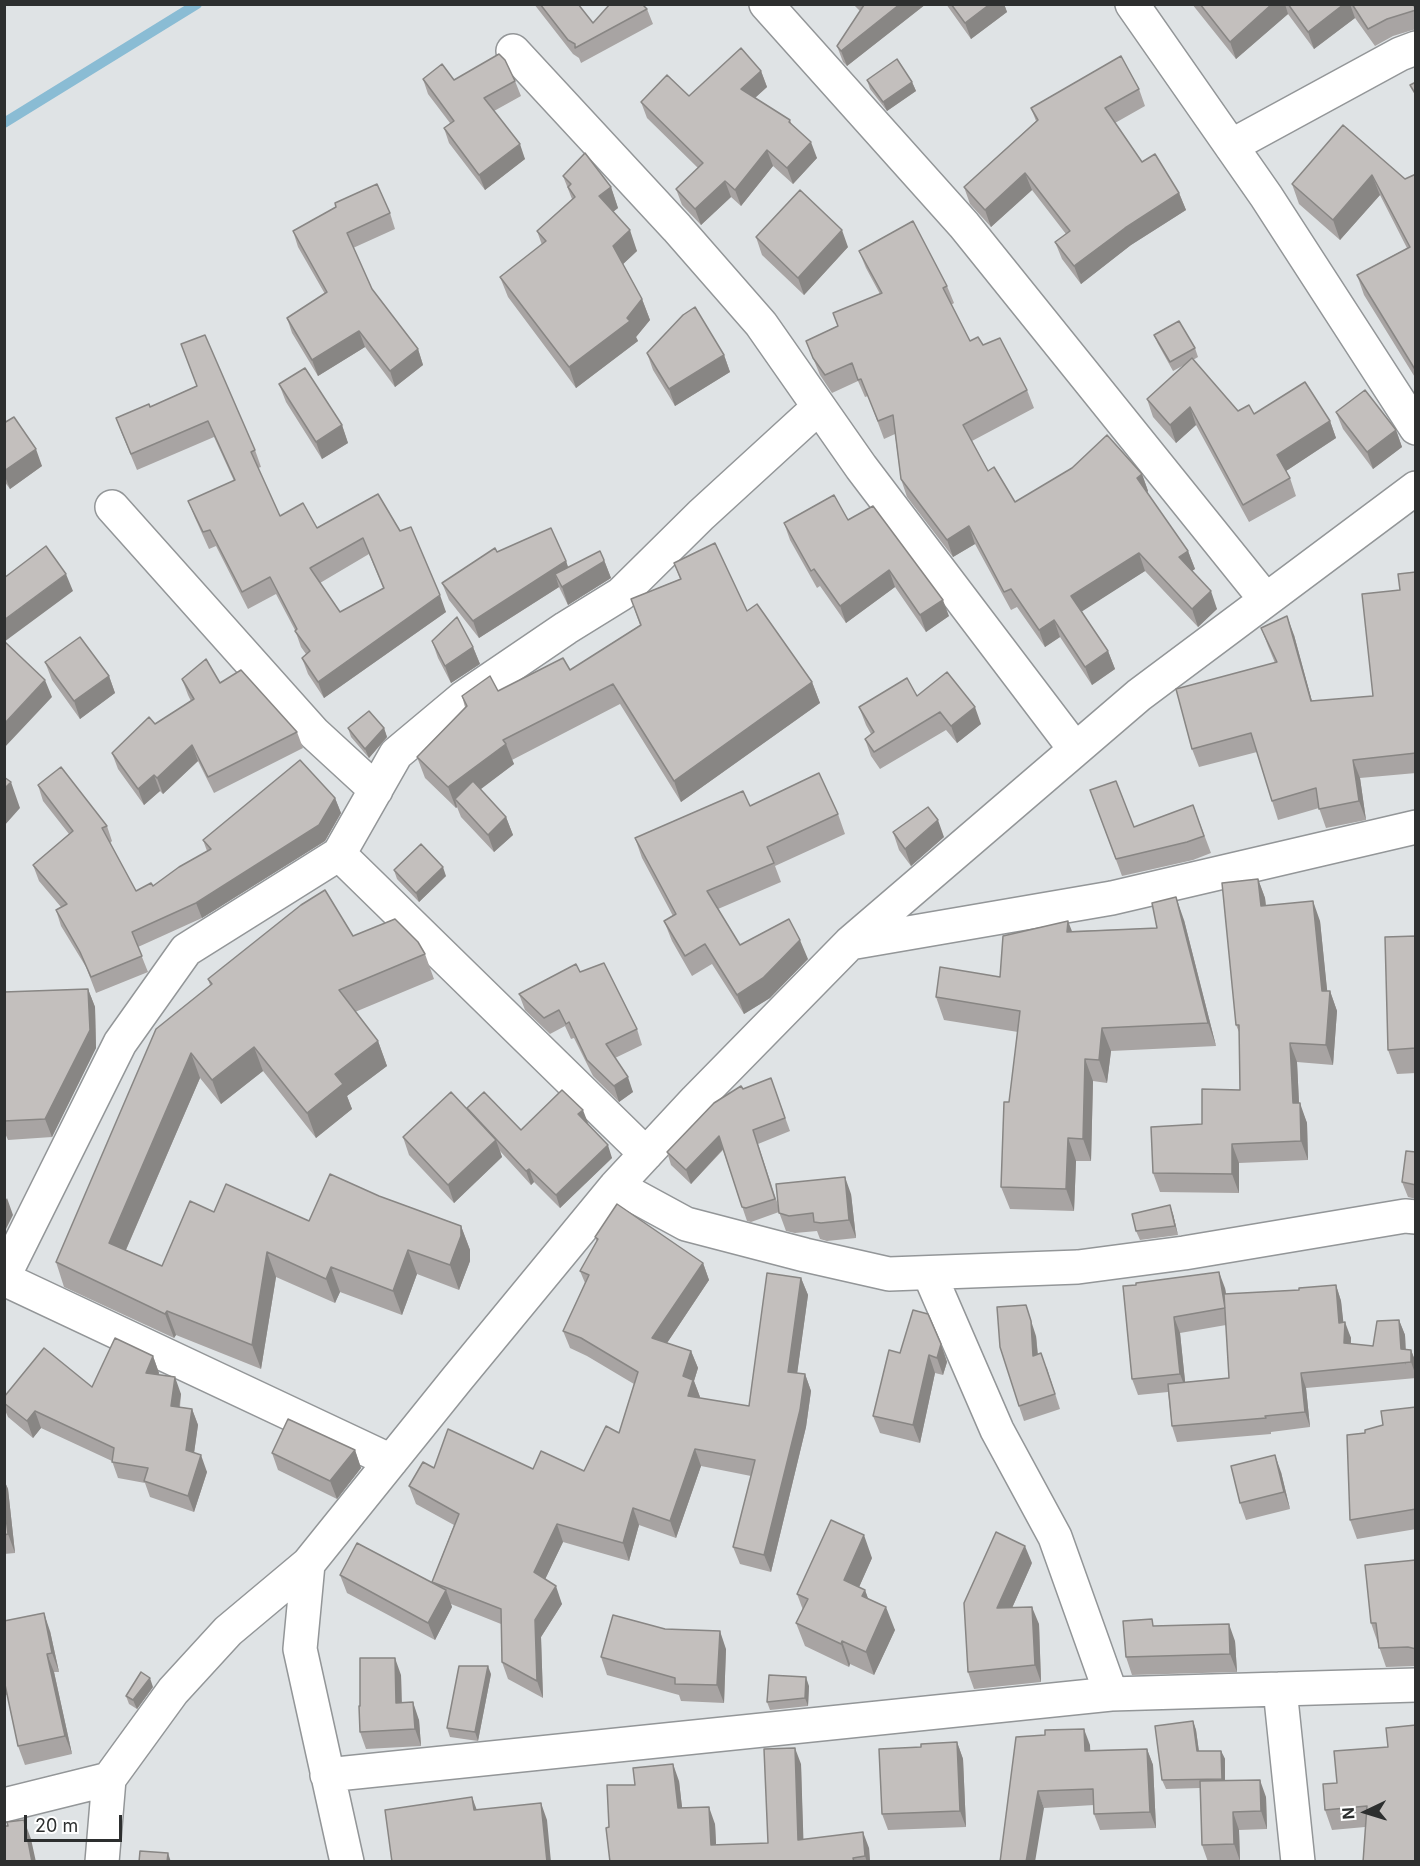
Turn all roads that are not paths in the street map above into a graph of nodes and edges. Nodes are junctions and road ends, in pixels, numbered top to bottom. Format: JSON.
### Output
{"nodes":[{"id":1,"x":766,"y":4,"type":"edge"},
{"id":2,"x":1132,"y":4,"type":"edge"},
{"id":3,"x":1416,"y":48,"type":"edge"},
{"id":4,"x":513,"y":51,"type":"dead end"},
{"id":5,"x":1231,"y":146,"type":"junction"},
{"id":6,"x":819,"y":407,"type":"junction"},
{"id":7,"x":1416,"y":428,"type":"edge"},
{"id":8,"x":1416,"y":488,"type":"edge"},
{"id":9,"x":112,"y":507,"type":"dead end"},
{"id":10,"x":1266,"y":600,"type":"junction"},
{"id":11,"x":1075,"y":750,"type":"junction"},
{"id":12,"x":376,"y":790,"type":"junction"},
{"id":13,"x":1416,"y":827,"type":"edge"},
{"id":14,"x":339,"y":854,"type":"junction"},
{"id":15,"x":850,"y":943,"type":"junction"},
{"id":16,"x":646,"y":1154,"type":"junction"},
{"id":17,"x":616,"y":1186,"type":"junction"},
{"id":18,"x":1416,"y":1216,"type":"edge"},
{"id":19,"x":929,"y":1273,"type":"junction"},
{"id":20,"x":4,"y":1277,"type":"edge"},
{"id":21,"x":391,"y":1461,"type":"junction"},
{"id":22,"x":308,"y":1564,"type":"junction"},
{"id":23,"x":1416,"y":1685,"type":"edge"},
{"id":24,"x":1280,"y":1689,"type":"junction"},
{"id":25,"x":1111,"y":1694,"type":"junction"},
{"id":26,"x":327,"y":1775,"type":"junction"},
{"id":27,"x":110,"y":1779,"type":"junction"},
{"id":28,"x":4,"y":1805,"type":"edge"},
{"id":29,"x":102,"y":1862,"type":"edge"},
{"id":30,"x":347,"y":1862,"type":"edge"},
{"id":31,"x":1298,"y":1862,"type":"edge"}],
"edges":[{"from":1,"to":10,"type":"street"},
{"from":2,"to":5,"type":"street"},
{"from":3,"to":5,"type":"street"},
{"from":4,"to":6,"type":"street"},
{"from":5,"to":7,"type":"street"},
{"from":6,"to":11,"type":"street"},
{"from":6,"to":12,"type":"street"},
{"from":8,"to":10,"type":"street"},
{"from":9,"to":12,"type":"street"},
{"from":10,"to":11,"type":"street"},
{"from":11,"to":15,"type":"street"},
{"from":12,"to":14,"type":"street"},
{"from":13,"to":15,"type":"street"},
{"from":14,"to":16,"type":"street"},
{"from":14,"to":20,"type":"street"},
{"from":15,"to":16,"type":"street"},
{"from":16,"to":17,"type":"street"},
{"from":17,"to":19,"type":"street"},
{"from":17,"to":21,"type":"street"},
{"from":18,"to":19,"type":"street"},
{"from":19,"to":25,"type":"street"},
{"from":20,"to":21,"type":"street"},
{"from":21,"to":22,"type":"street"},
{"from":22,"to":26,"type":"street"},
{"from":22,"to":27,"type":"street"},
{"from":23,"to":24,"type":"street"},
{"from":24,"to":25,"type":"street"},
{"from":24,"to":31,"type":"street"},
{"from":25,"to":26,"type":"street"},
{"from":26,"to":30,"type":"street"},
{"from":27,"to":28,"type":"street"},
{"from":27,"to":29,"type":"street"}]}
